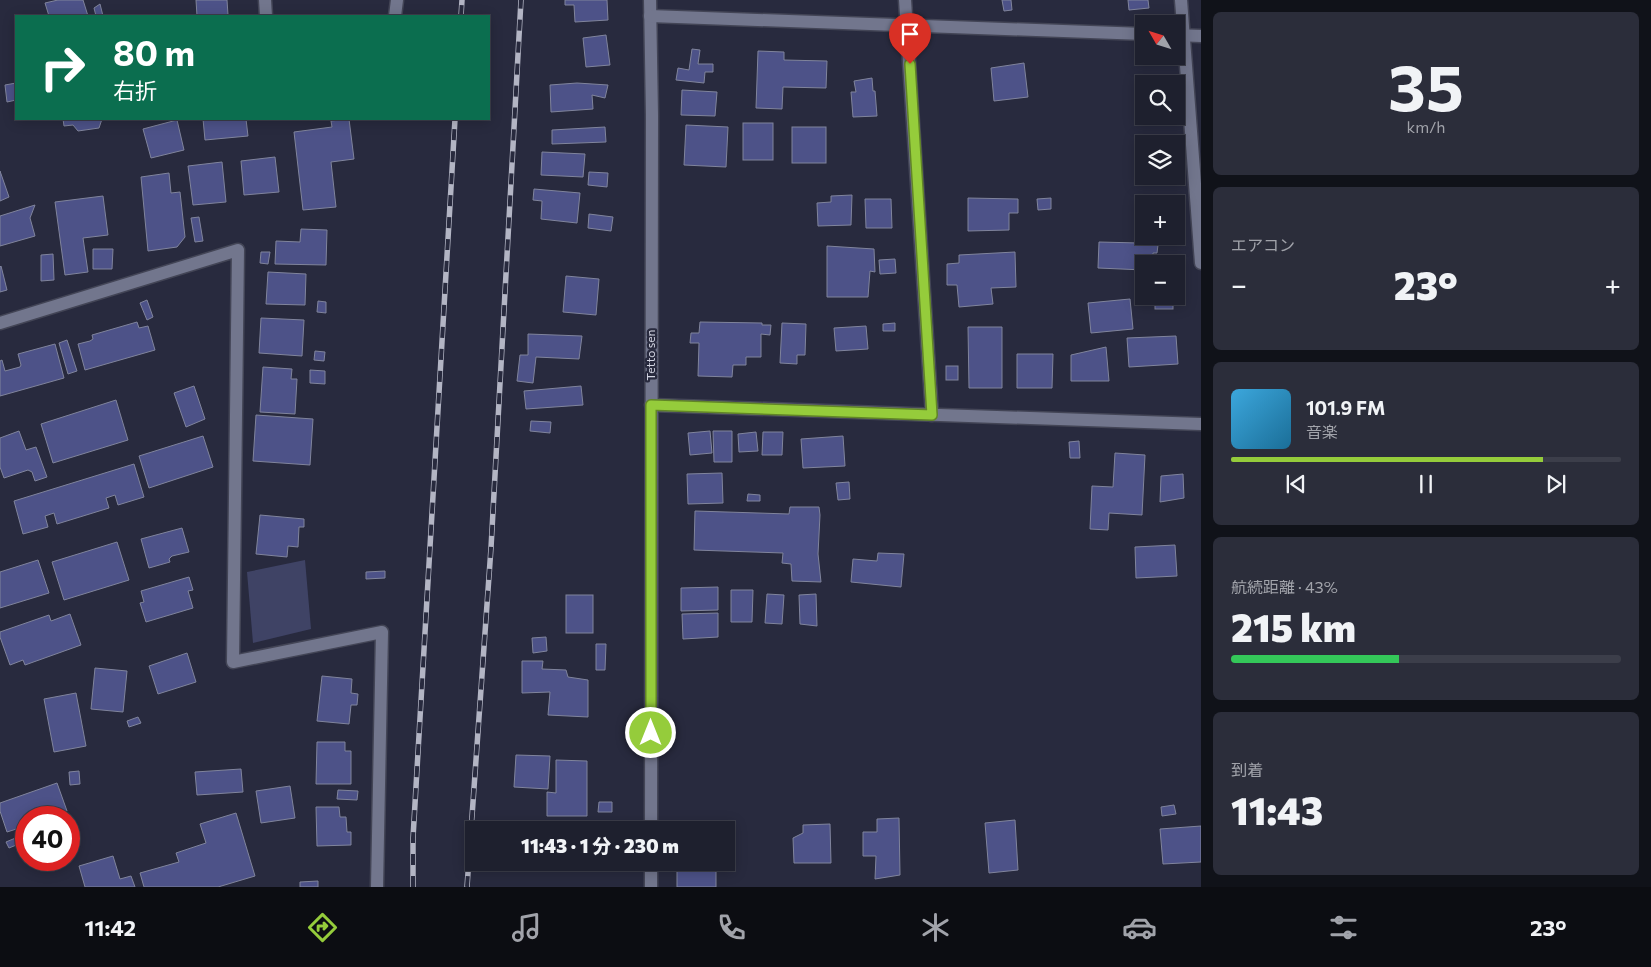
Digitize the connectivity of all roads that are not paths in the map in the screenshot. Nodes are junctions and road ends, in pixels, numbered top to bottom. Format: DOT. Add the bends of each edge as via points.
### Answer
graph roads {
  1 [pos="264,0"];
  2 [pos="397,0"];
  3 [pos="650,0"];
  4 [pos="905,0"];
  5 [pos="1181,0"];
  6 [pos="266,15"];
  7 [pos="395,15"];
  8 [pos="1181,15"];
  9 [pos="650,16"];
  10 [pos="907,26"];
  11 [pos="1135,34"];
  12 [pos="1185,35"];
  13 [pos="1201,36"];
  14 [pos="1183,65"];
  15 [pos="1201,263"];
  16 [pos="0,323"];
  17 [pos="651,405"];
  18 [pos="932,415"];
  19 [pos="1201,424"];
  20 [pos="651,821"];
  21 [pos="651,871"];
  22 [pos="377,887"];
  23 [pos="651,887"];
  1 -- 6 [label="street"];
  2 -- 7 [label="street"];
  3 -- 9 [label="street, Tetto sen"];
  4 -- 10 [label="street"];
  5 -- 8 [label="street"];
  9 -- 10 [label="street"];
  9 -- 17 [label="street, Tetto sen"];
  10 -- 11 [label="street"];
  10 -- 18 [label="street"];
  12 -- 13 [label="street"];
  14 -- 15 [label="street"];
  16 -- 22 [label="street" via="238,250 233,662 382,632"];
  17 -- 18 [label="street"];
  17 -- 20 [label="street, Tetto sen"];
  18 -- 19 [label="street"];
  21 -- 23 [label="street"];
}
